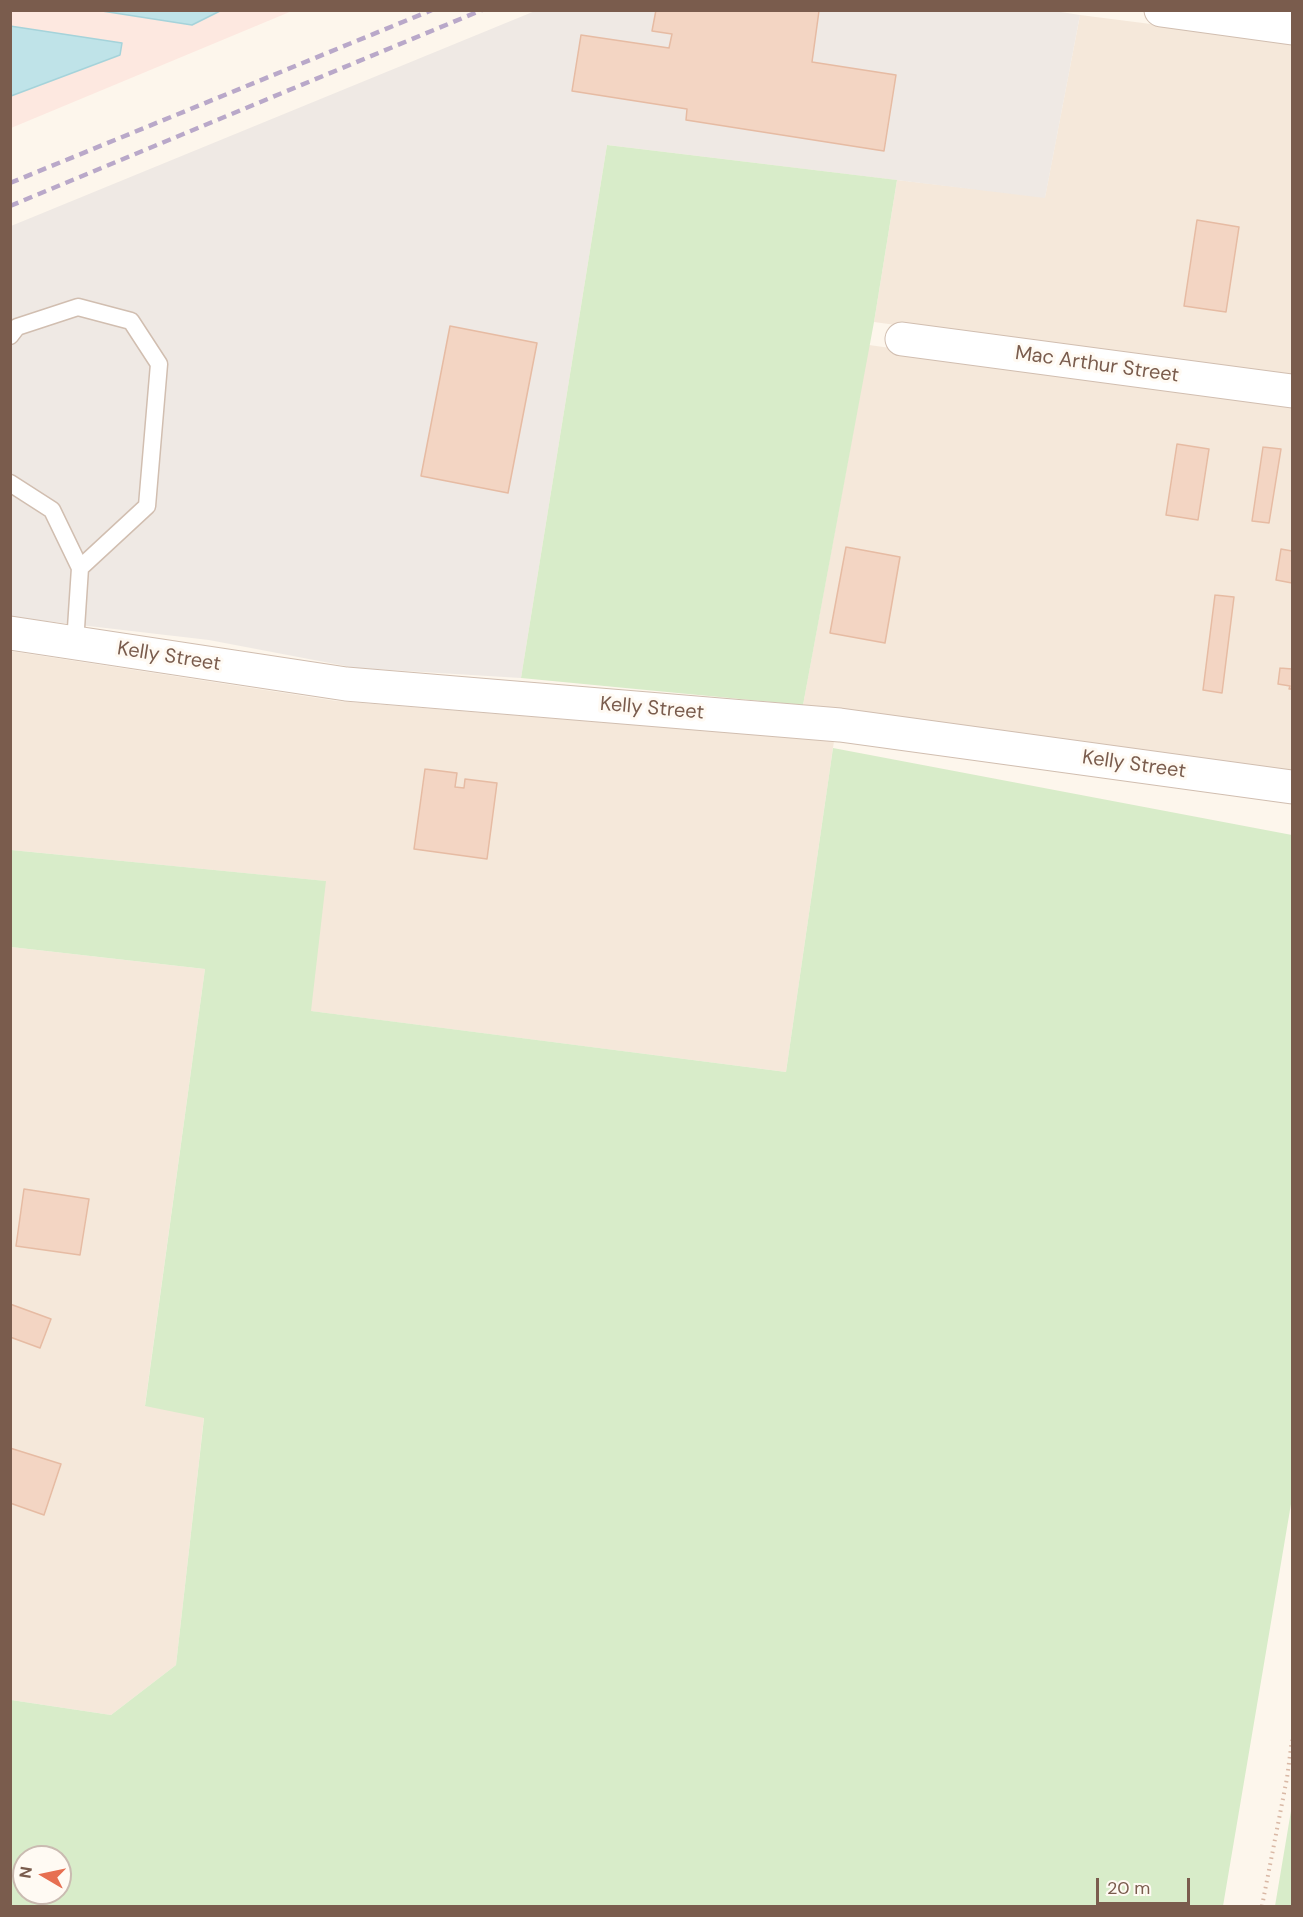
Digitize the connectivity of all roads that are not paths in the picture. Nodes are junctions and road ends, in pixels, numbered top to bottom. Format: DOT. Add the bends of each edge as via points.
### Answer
graph roads {
  1 [pos="1161,10"];
  2 [pos="1293,28"];
  3 [pos="10,336"];
  4 [pos="902,339"];
  5 [pos="1293,392"];
  6 [pos="10,483"];
  7 [pos="80,568"];
  8 [pos="10,633"];
  9 [pos="75,643"];
  10 [pos="1293,787"];
  1 -- 2 [label="street"];
  3 -- 7 [label="lane" via="17,327 78,307 131,321 159,364 147,506"];
  4 -- 5 [label="street, Mac Arthur Street"];
  6 -- 7 [label="lane" via="52,510"];
  7 -- 9 [label="lane"];
  8 -- 9 [label="street, Kelly Street"];
  9 -- 10 [label="street, Kelly Street" via="346,684 840,725"];
}
